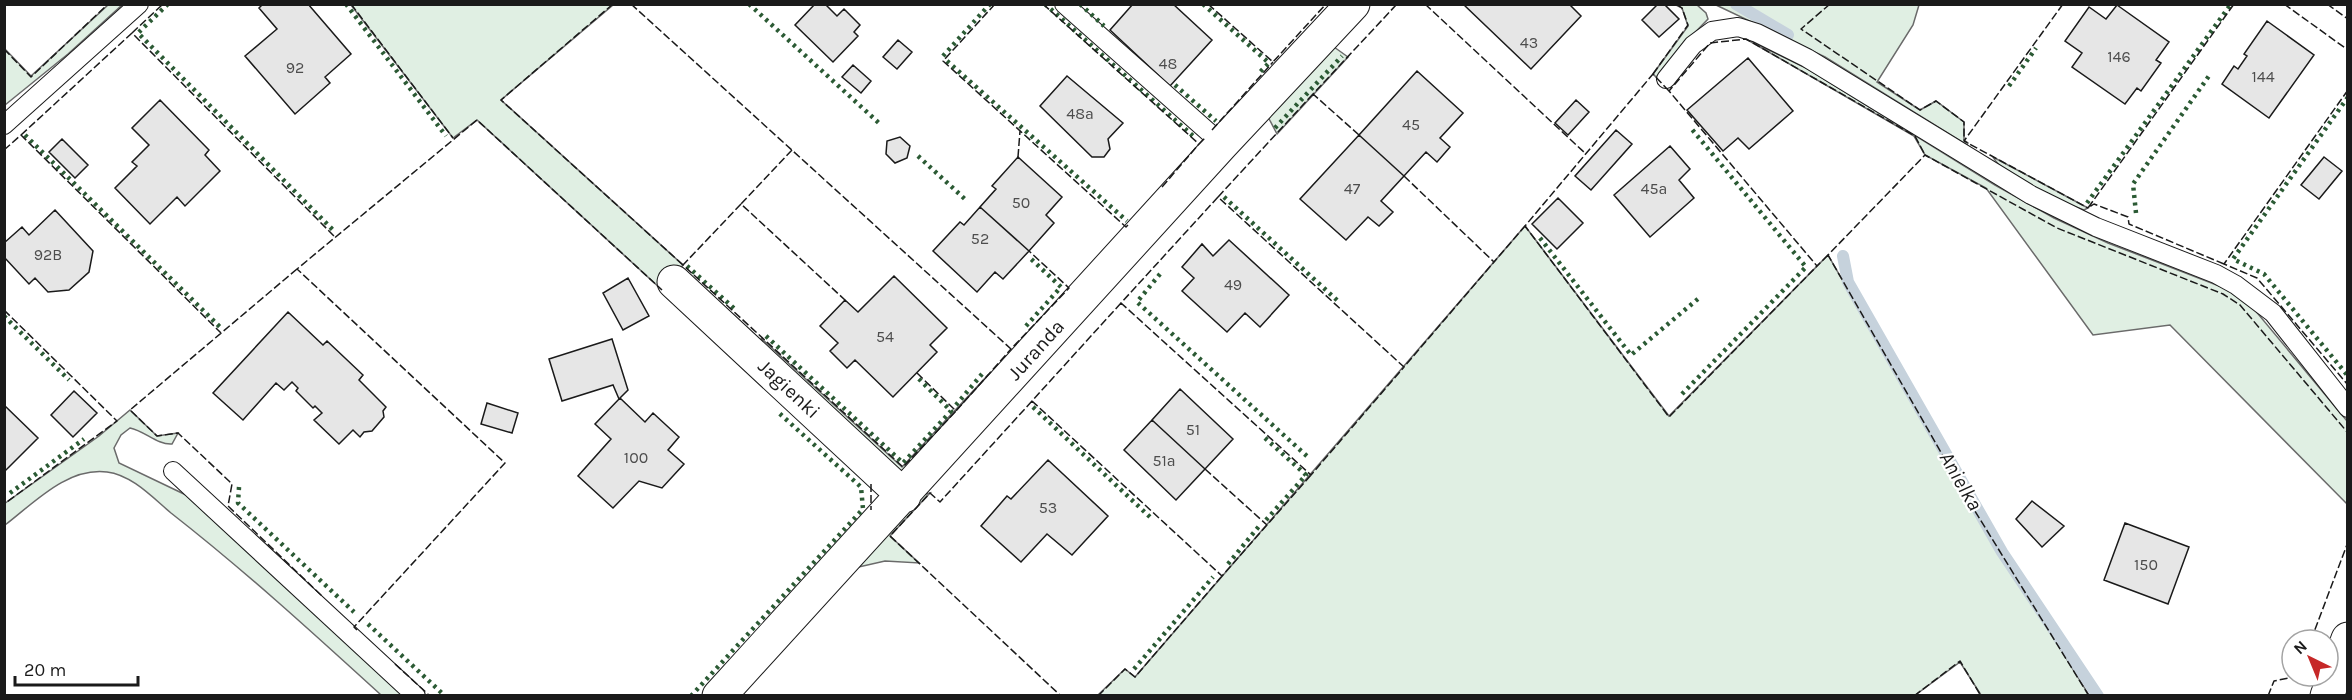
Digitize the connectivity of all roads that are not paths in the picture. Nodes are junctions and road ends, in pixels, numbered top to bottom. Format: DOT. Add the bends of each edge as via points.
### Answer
graph roads {
  1 [pos="139,4"];
  2 [pos="1064,4"];
  3 [pos="1353,4"];
  4 [pos="1666,80"];
  5 [pos="4,125"];
  6 [pos="1222,144"];
  7 [pos="675,282"];
  8 [pos="2348,408"];
  9 [pos="173,471"];
  10 [pos="904,496"];
  11 [pos="2348,639"];
  12 [pos="416,696"];
  13 [pos="719,696"];
  14 [pos="2327,696"];
  1 -- 5 [label="lane"];
  2 -- 6 [label="lane"];
  3 -- 6 [label="street, Juranda"];
  4 -- 8 [label="lane" via="1693,45 1712,31 1738,27 1777,43 2031,195 2096,227 2216,274 2246,291 2273,313"];
  6 -- 10 [label="street, Juranda"];
  7 -- 10 [label="street, Jagienki"];
  9 -- 12 [label="lane"];
  10 -- 13 [label="street, Juranda"];
  11 -- 14 [label="street"];
}
